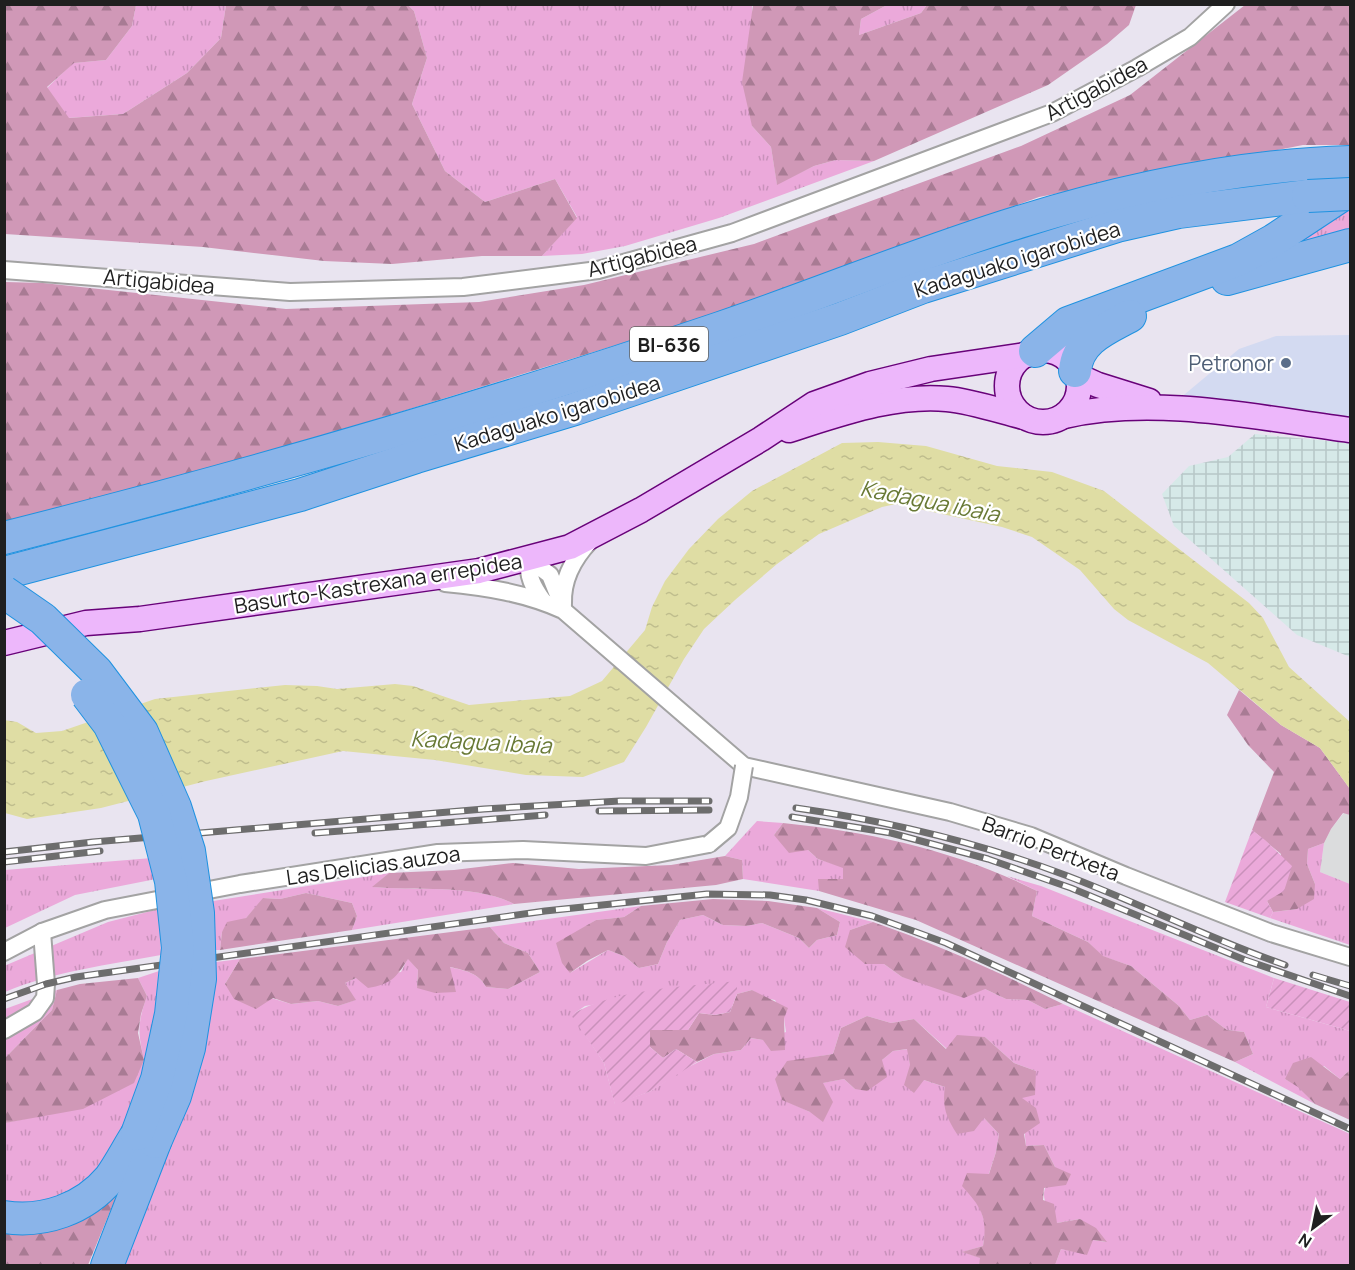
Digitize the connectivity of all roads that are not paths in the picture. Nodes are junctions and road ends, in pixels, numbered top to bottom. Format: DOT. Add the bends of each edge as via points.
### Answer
graph roads {
  1 [pos="1226,4"];
  2 [pos="1342,162"];
  3 [pos="1350,192"];
  4 [pos="1350,245"];
  5 [pos="4,270"];
  6 [pos="1030,353"];
  7 [pos="1077,373"];
  8 [pos="1182,409"];
  9 [pos="1064,416"];
  10 [pos="1024,417"];
  11 [pos="1350,430"];
  12 [pos="761,439"];
  13 [pos="598,532"];
  14 [pos="4,538"];
  15 [pos="529,559"];
  16 [pos="4,573"];
  17 [pos="406,580"];
  18 [pos="4,592"];
  19 [pos="543,601"];
  20 [pos="563,609"];
  21 [pos="4,615"];
  22 [pos="4,643"];
  23 [pos="744,766"];
  24 [pos="42,932"];
  25 [pos="4,952"];
  26 [pos="1350,957"];
  27 [pos="4,1030"];
  28 [pos="146,1138"];
  29 [pos="4,1217"];
  30 [pos="107,1266"];
  1 -- 5 [label="street, Artigabidea" via="1190,37 1052,113 732,233 598,270 463,287 290,292"];
  2 -- 14 [label="highway, Kadaguako igarobidea / BI-636" via="1200,178 1020,221 488,404 157,500"];
  3 -- 6 [label="highway" via="1238,260 1068,324"];
  3 -- 16 [label="highway, Kadaguako igarobidea / BI-636, bridge" via="1179,212 1117,226 923,287 575,409 300,495"];
  4 -- 7 [label="highway" via="1214,283 1146,308 1091,339 1076,358"];
  6 -- 7 [label="street" via="1056,353"];
  6 -- 10 [label="street" via="1011,368 1007,389 1015,410"];
  6 -- 12 [label="street, Basurto-Kastrexana errepidea" via="931,369 870,384 814,404"];
  7 -- 8 [label="street" via="1098,385"];
  7 -- 9 [label="street" via="1078,395"];
  8 -- 9 [label="street" via="1134,407"];
  8 -- 11 [label="street"];
  9 -- 10 [label="street" via="1046,423"];
  10 -- 12 [label="street, Basurto-Kastrexana errepidea" via="948,399 902,399"];
  12 -- 13 [label="street, Basurto-Kastrexana errepidea"];
  13 -- 15 [label="street, Basurto-Kastrexana errepidea"];
  13 -- 20 [label="street" via="579,552 567,573"];
  15 -- 17 [label="street, Basurto-Kastrexana errepidea" via="479,571"];
  15 -- 19 [label="street" via="531,581"];
  15 -- 20 [label="street" via="550,575"];
  17 -- 19 [label="street" via="486,586"];
  17 -- 22 [label="street, Basurto-Kastrexana errepidea" via="140,619 86,623"];
  18 -- 28 [label="highway, bridge" via="44,619 98,672 142,732 189,850 198,913 200,979 189,1048 177,1088"];
  19 -- 20 [label="street"];
  20 -- 23 [label="street"];
  21 -- 28 [label="highway, bridge" via="41,644 109,724 154,814 171,881 178,948 171,1014"];
  23 -- 24 [label="street, Las Delicias auzoa, bridge" via="728,828 709,844 646,856 523,850 438,853 105,910"];
  23 -- 26 [label="street, Barrio Pertxeta" via="950,812 1030,836 1271,933"];
  24 -- 25 [label="street, Las Delicias auzoa"];
  24 -- 27 [label="street" via="45,998 35,1012"];
  28 -- 29 [label="highway" via="89,1199 51,1216 21,1220"];
  28 -- 30 [label="highway"];
}
